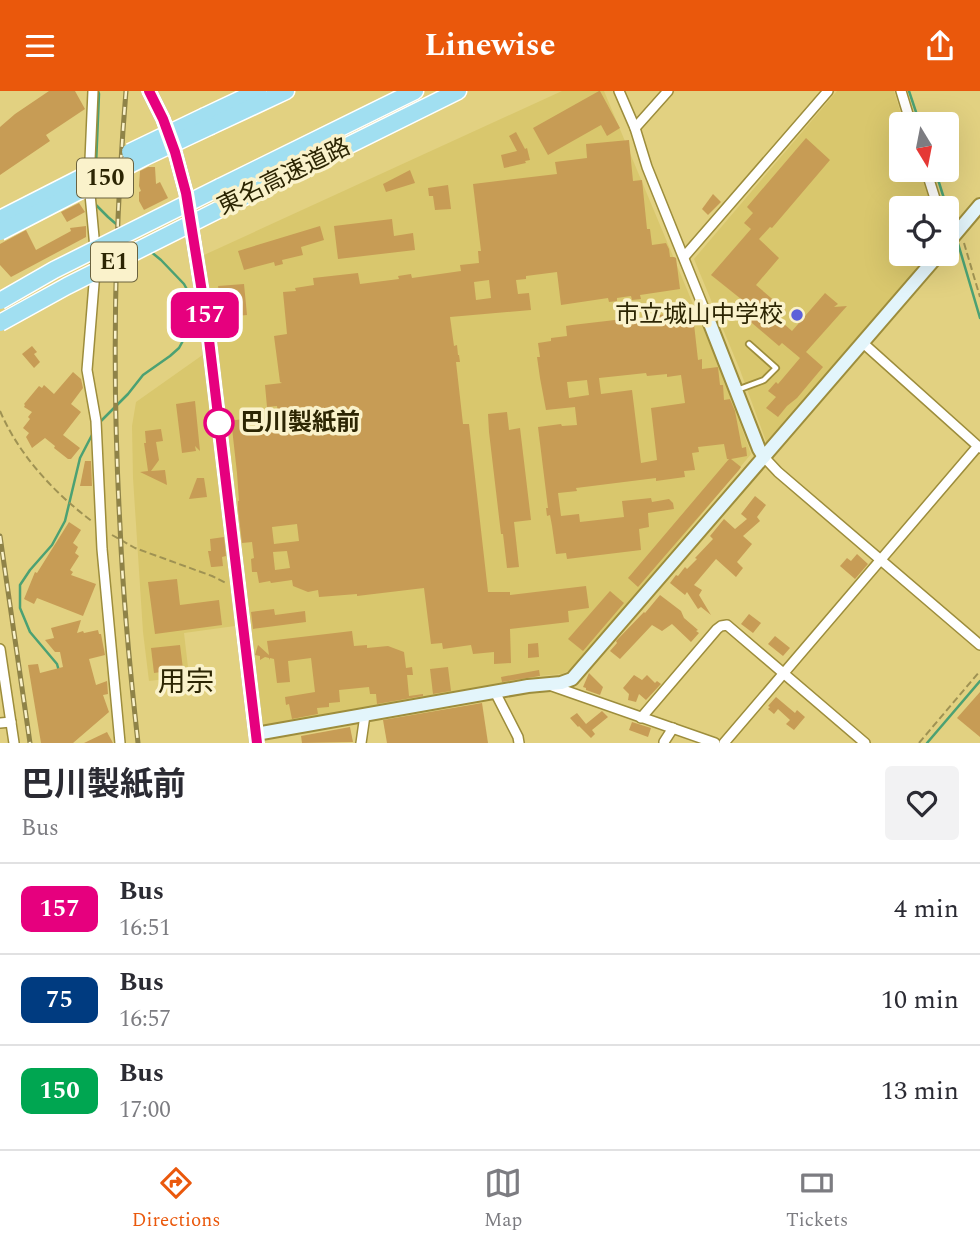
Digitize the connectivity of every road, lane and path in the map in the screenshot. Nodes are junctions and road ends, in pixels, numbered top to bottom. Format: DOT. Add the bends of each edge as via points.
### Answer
graph roads {
  1 [pos="93,91"];
  2 [pos="149,91"];
  3 [pos="258,91"];
  4 [pos="286,91"];
  5 [pos="415,91"];
  6 [pos="458,91"];
  7 [pos="620,91"];
  8 [pos="668,91"];
  9 [pos="828,91"];
  10 [pos="901,91"];
  11 [pos="907,112"];
  12 [pos="208,121"];
  13 [pos="635,128"];
  14 [pos="980,205"];
  15 [pos="0,219"];
  16 [pos="960,228"];
  17 [pos="0,232"];
  18 [pos="684,257"];
  19 [pos="929,266"];
  20 [pos="980,297"];
  21 [pos="0,300"];
  22 [pos="707,316"];
  23 [pos="0,323"];
  24 [pos="863,343"];
  25 [pos="749,344"];
  26 [pos="736,390"];
  27 [pos="979,447"];
  28 [pos="764,457"];
  29 [pos="881,560"];
  30 [pos="980,646"];
  31 [pos="0,649"];
  32 [pos="980,671"];
  33 [pos="785,673"];
  34 [pos="548,684"];
  35 [pos="495,692"];
  36 [pos="365,715"];
  37 [pos="641,717"];
  38 [pos="11,722"];
  39 [pos="0,723"];
  40 [pos="673,728"];
  41 [pos="257,739"];
  42 [pos="664,742"];
  43 [pos="14,743"];
  44 [pos="120,743"];
  45 [pos="362,743"];
  46 [pos="519,743"];
  47 [pos="715,743"];
  48 [pos="724,743"];
  49 [pos="864,743"];
  50 [pos="919,743"];
  1 -- 44 [label="street" via="90,194 96,259 88,370 96,421 102,549"];
  2 -- 41 [label="street" via="171,141 186,193 207,323"];
  3 -- 12 [label="highway, 150"];
  4 -- 12 [label="highway, 150"];
  5 -- 21 [label="highway, 東名高速道路 / E1, bridge" via="387,101"];
  6 -- 23 [label="highway, 東名高速道路 / E1, bridge"];
  7 -- 13 [label="street"];
  8 -- 13 [label="street"];
  9 -- 18 [label="street"];
  10 -- 11 [label="street"];
  12 -- 15 [label="highway, 150, bridge" via="141,147"];
  12 -- 17 [label="highway, 150, bridge"];
  13 -- 18 [label="street"];
  14 -- 16 [label="street"];
  16 -- 20 [label="path"];
  18 -- 22 [label="street"];
  19 -- 24 [label="street"];
  22 -- 26 [label="street"];
  24 -- 27 [label="street"];
  24 -- 28 [label="street"];
  25 -- 26 [label="lane" via="775,368 764,380"];
  26 -- 28 [label="street"];
  27 -- 29 [label="street"];
  28 -- 29 [label="street"];
  28 -- 34 [label="street" via="576,675"];
  29 -- 30 [label="street"];
  29 -- 33 [label="street"];
  31 -- 38 [label="street"];
  32 -- 50 [label="path"];
  33 -- 37 [label="street" via="731,627 721,626"];
  33 -- 48 [label="street"];
  33 -- 49 [label="street"];
  34 -- 35 [label="street"];
  34 -- 37 [label="street"];
  35 -- 36 [label="street"];
  35 -- 46 [label="street"];
  36 -- 41 [label="street"];
  36 -- 45 [label="street"];
  37 -- 40 [label="street"];
  38 -- 39 [label="street"];
  38 -- 43 [label="street"];
  40 -- 42 [label="street"];
  40 -- 47 [label="street"];
}
